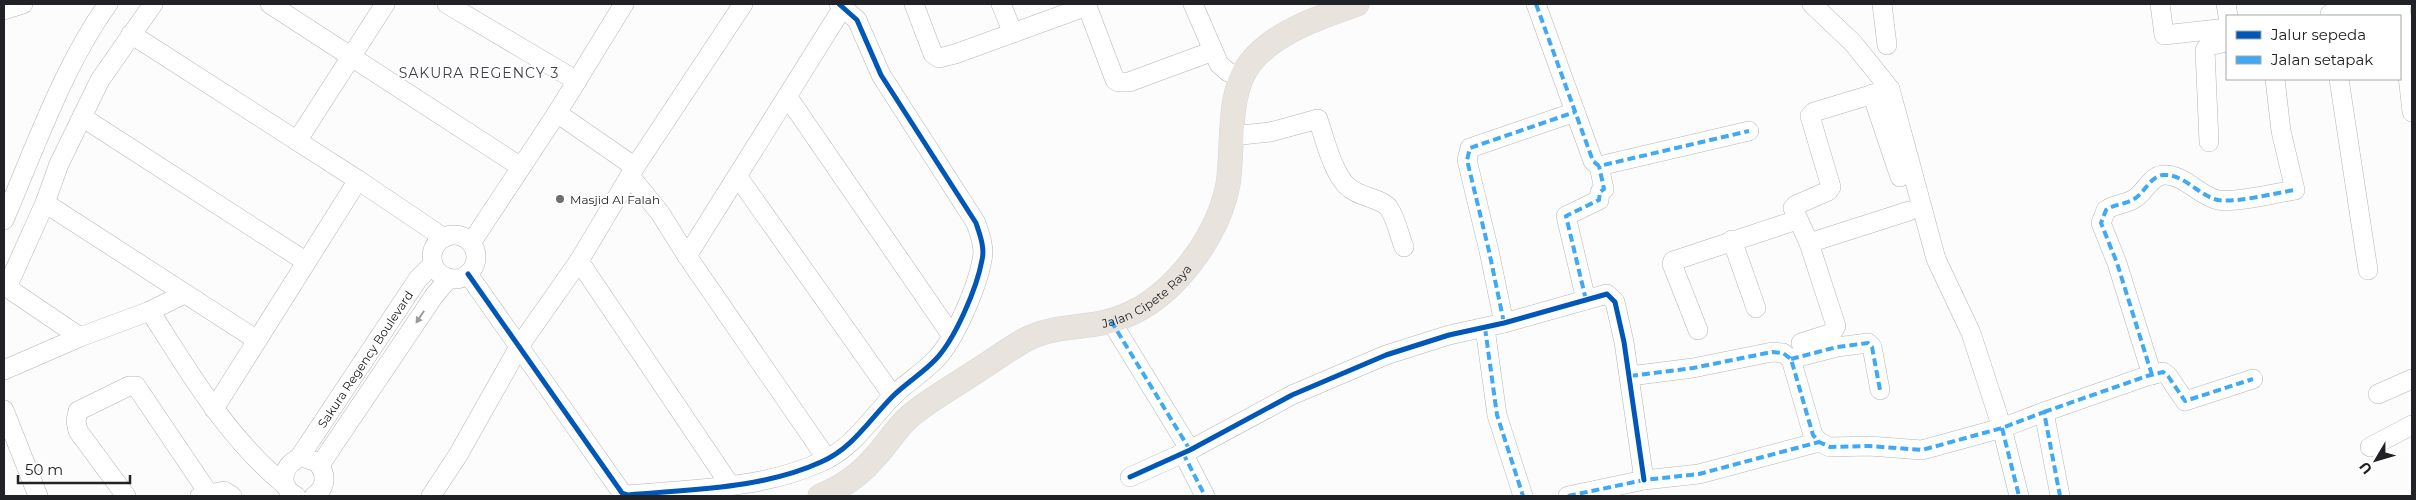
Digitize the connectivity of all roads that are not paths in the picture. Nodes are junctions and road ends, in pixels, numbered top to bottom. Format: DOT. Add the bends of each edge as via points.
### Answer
graph roads {
  1 [pos="23,4"];
  2 [pos="108,4"];
  3 [pos="152,4"];
  4 [pos="270,4"];
  5 [pos="385,4"];
  6 [pos="447,4"];
  7 [pos="624,4"];
  8 [pos="743,4"];
  9 [pos="914,4"];
  10 [pos="1001,4"];
  11 [pos="1193,4"];
  12 [pos="1357,4"];
  13 [pos="1536,4"];
  14 [pos="1812,4"];
  15 [pos="1882,4"];
  16 [pos="2160,4"];
  17 [pos="841,5"];
  18 [pos="1087,5"];
  19 [pos="2400,5"];
  20 [pos="4,10"];
  21 [pos="2330,11"];
  22 [pos="2226,28"];
  23 [pos="1013,33"];
  24 [pos="131,34"];
  25 [pos="2226,42"];
  26 [pos="1887,45"];
  27 [pos="1213,51"];
  28 [pos="352,56"];
  29 [pos="1241,77"];
  30 [pos="2275,80"];
  31 [pos="2339,80"];
  32 [pos="577,82"];
  33 [pos="1890,89"];
  34 [pos="1872,94"];
  35 [pos="787,96"];
  36 [pos="1575,112"];
  37 [pos="2412,112"];
  38 [pos="557,113"];
  39 [pos="82,117"];
  40 [pos="1749,131"];
  41 [pos="1232,136"];
  42 [pos="297,141"];
  43 [pos="2209,142"];
  44 [pos="1599,166"];
  45 [pos="522,167"];
  46 [pos="632,172"];
  47 [pos="738,176"];
  48 [pos="1900,177"];
  49 [pos="358,180"];
  50 [pos="45,203"];
  51 [pos="1909,211"];
  52 [pos="4,220"];
  53 [pos="1797,220"];
  54 [pos="444,238"];
  55 [pos="1732,240"];
  56 [pos="1808,242"];
  57 [pos="471,243"];
  58 [pos="1404,247"];
  59 [pos="687,256"];
  60 [pos="305,261"];
  61 [pos="579,261"];
  62 [pos="433,264"];
  63 [pos="2368,270"];
  64 [pos="468,274"];
  65 [pos="449,278"];
  66 [pos="184,294"];
  67 [pos="1586,300"];
  68 [pos="1756,308"];
  69 [pos="150,311"];
  70 [pos="1110,321"];
  71 [pos="1504,324"];
  72 [pos="1485,328"];
  73 [pos="1698,330"];
  74 [pos="952,336"];
  75 [pos="80,337"];
  76 [pos="257,340"];
  77 [pos="1801,343"];
  78 [pos="520,345"];
  79 [pos="1790,359"];
  80 [pos="4,370"];
  81 [pos="2152,374"];
  82 [pos="1630,376"];
  83 [pos="2253,379"];
  84 [pos="2412,379"];
  85 [pos="1880,390"];
  86 [pos="2378,394"];
  87 [pos="893,396"];
  88 [pos="214,408"];
  89 [pos="4,410"];
  90 [pos="2044,412"];
  91 [pos="2412,425"];
  92 [pos="2002,428"];
  93 [pos="1819,442"];
  94 [pos="2370,446"];
  95 [pos="1186,452"];
  96 [pos="299,458"];
  97 [pos="828,459"];
  98 [pos="320,465"];
  99 [pos="1130,477"];
  100 [pos="1644,480"];
  101 [pos="730,485"];
  102 [pos="290,490"];
  103 [pos="321,494"];
  104 [pos="204,495"];
  105 [pos="38,496"];
  106 [pos="126,496"];
  107 [pos="232,496"];
  108 [pos="431,496"];
  109 [pos="820,496"];
  110 [pos="1205,496"];
  111 [pos="1523,496"];
  112 [pos="1568,496"];
  113 [pos="2019,496"];
  114 [pos="2060,496"];
  1 -- 20 [label="street"];
  2 -- 52 [label="street" via="82,44"];
  3 -- 24 [label="street"];
  4 -- 28 [label="street"];
  5 -- 28 [label="street"];
  6 -- 32 [label="street"];
  7 -- 32 [label="street"];
  8 -- 46 [label="street"];
  9 -- 23 [label="street" via="937,58"];
  10 -- 23 [label="street"];
  11 -- 27 [label="street"];
  12 -- 29 [label="main road, Jalan Cipete Raya" via="1290,32 1252,60"];
  13 -- 36 [label="street"];
  14 -- 33 [label="street" via="1853,43"];
  15 -- 26 [label="street"];
  16 -- 22 [label="street" via="2164,35"];
  17 -- 35 [label="street"];
  17 -- 74 [label="street" via="857,20 882,75 976,223 982,260"];
  18 -- 23 [label="street"];
  18 -- 27 [label="street" via="1118,82 1129,82"];
  19 -- 21 [label="street"];
  19 -- 37 [label="street"];
  24 -- 39 [label="street" via="100,80"];
  24 -- 42 [label="street"];
  25 -- 43 [label="street" via="2208,46 2205,50"];
  27 -- 29 [label="street" via="1223,69"];
  28 -- 42 [label="street"];
  28 -- 45 [label="street"];
  29 -- 41 [label="main road, Jalan Cipete Raya"];
  30 -- 81 [label="street" via="2281,131 2295,190 2219,200 2171,176 2162,175 2149,182 2133,200 2106,210 2101,223"];
  31 -- 63 [label="street"];
  32 -- 38 [label="street"];
  33 -- 34 [label="street"];
  33 -- 92 [label="street" via="1936,259 1971,333"];
  34 -- 48 [label="street"];
  34 -- 53 [label="street" via="1810,116 1831,188 1794,206"];
  35 -- 47 [label="street"];
  35 -- 74 [label="street"];
  36 -- 44 [label="street" via="1593,161"];
  36 -- 71 [label="street" via="1470,148 1467,153"];
  38 -- 45 [label="street"];
  38 -- 46 [label="street"];
  39 -- 50 [label="street" via="59,164"];
  39 -- 60 [label="street"];
  40 -- 44 [label="street"];
  41 -- 58 [label="street" via="1270,132 1318,119 1336,169 1346,186 1388,208"];
  41 -- 70 [label="main road, Jalan Cipete Raya" via="1224,200 1213,227 1191,262 1160,296 1130,315"];
  42 -- 49 [label="street"];
  44 -- 67 [label="street" via="1604,188 1599,200 1566,216"];
  45 -- 57 [label="street"];
  46 -- 59 [label="street"];
  46 -- 61 [label="street"];
  47 -- 59 [label="street"];
  47 -- 87 [label="street"];
  49 -- 54 [label="street"];
  49 -- 60 [label="street"];
  50 -- 66 [label="street"];
  50 -- 75 [label="street" via="9,283 12,290"];
  51 -- 56 [label="street"];
  53 -- 55 [label="street"];
  53 -- 56 [label="street"];
  54 -- 57 [label="street" via="456,235"];
  54 -- 62 [label="street" via="434,247"];
  55 -- 68 [label="street"];
  55 -- 73 [label="street" via="1672,262"];
  56 -- 77 [label="street" via="1836,326 1832,333"];
  57 -- 64 [label="street" via="476,259"];
  59 -- 97 [label="street"];
  60 -- 76 [label="street"];
  61 -- 78 [label="street"];
  61 -- 101 [label="street"];
  62 -- 65 [label="street" via="437,271"];
  62 -- 96 [label="street, Sakura Regency Boulevard" via="418,279"];
  64 -- 65 [label="street"];
  64 -- 78 [label="street"];
  65 -- 98 [label="street, Sakura Regency Boulevard, one-way"];
  66 -- 69 [label="street"];
  66 -- 76 [label="street"];
  67 -- 71 [label="street"];
  67 -- 82 [label="street" via="1607,294 1615,302"];
  69 -- 75 [label="street"];
  69 -- 88 [label="street"];
  70 -- 95 [label="street"];
  70 -- 109 [label="main road, Jalan Cipete Raya" via="1058,328 1024,341 926,403 908,418 864,468 850,480"];
  71 -- 72 [label="street"];
  72 -- 95 [label="street" via="1449,335 1386,355 1292,395"];
  72 -- 111 [label="street" via="1497,415"];
  74 -- 87 [label="street" via="936,359"];
  75 -- 80 [label="street"];
  76 -- 88 [label="street"];
  78 -- 101 [label="street" via="622,493"];
  78 -- 108 [label="street"];
  79 -- 82 [label="street" via="1775,352"];
  79 -- 85 [label="street" via="1868,343 1872,347"];
  79 -- 93 [label="street" via="1811,430"];
  81 -- 83 [label="street" via="2166,373 2185,401"];
  81 -- 90 [label="street"];
  82 -- 100 [label="street"];
  84 -- 86 [label="street"];
  87 -- 97 [label="street" via="859,435"];
  88 -- 102 [label="street" via="265,467"];
  89 -- 105 [label="street"];
  90 -- 92 [label="street"];
  90 -- 114 [label="street"];
  91 -- 94 [label="street"];
  92 -- 93 [label="street" via="1922,450 1830,447"];
  92 -- 113 [label="street"];
  93 -- 100 [label="street" via="1700,474"];
  95 -- 99 [label="street"];
  95 -- 110 [label="street"];
  96 -- 98 [label="street" via="310,458"];
  96 -- 102 [label="street, Sakura Regency Boulevard" via="284,472"];
  97 -- 101 [label="street" via="780,477"];
  98 -- 103 [label="street" via="325,476"];
  100 -- 112 [label="street"];
  104 -- 106 [label="street" via="136,386 129,386 78,411 76,421 78,431"];
  104 -- 107 [label="street" via="224,491"];
}
